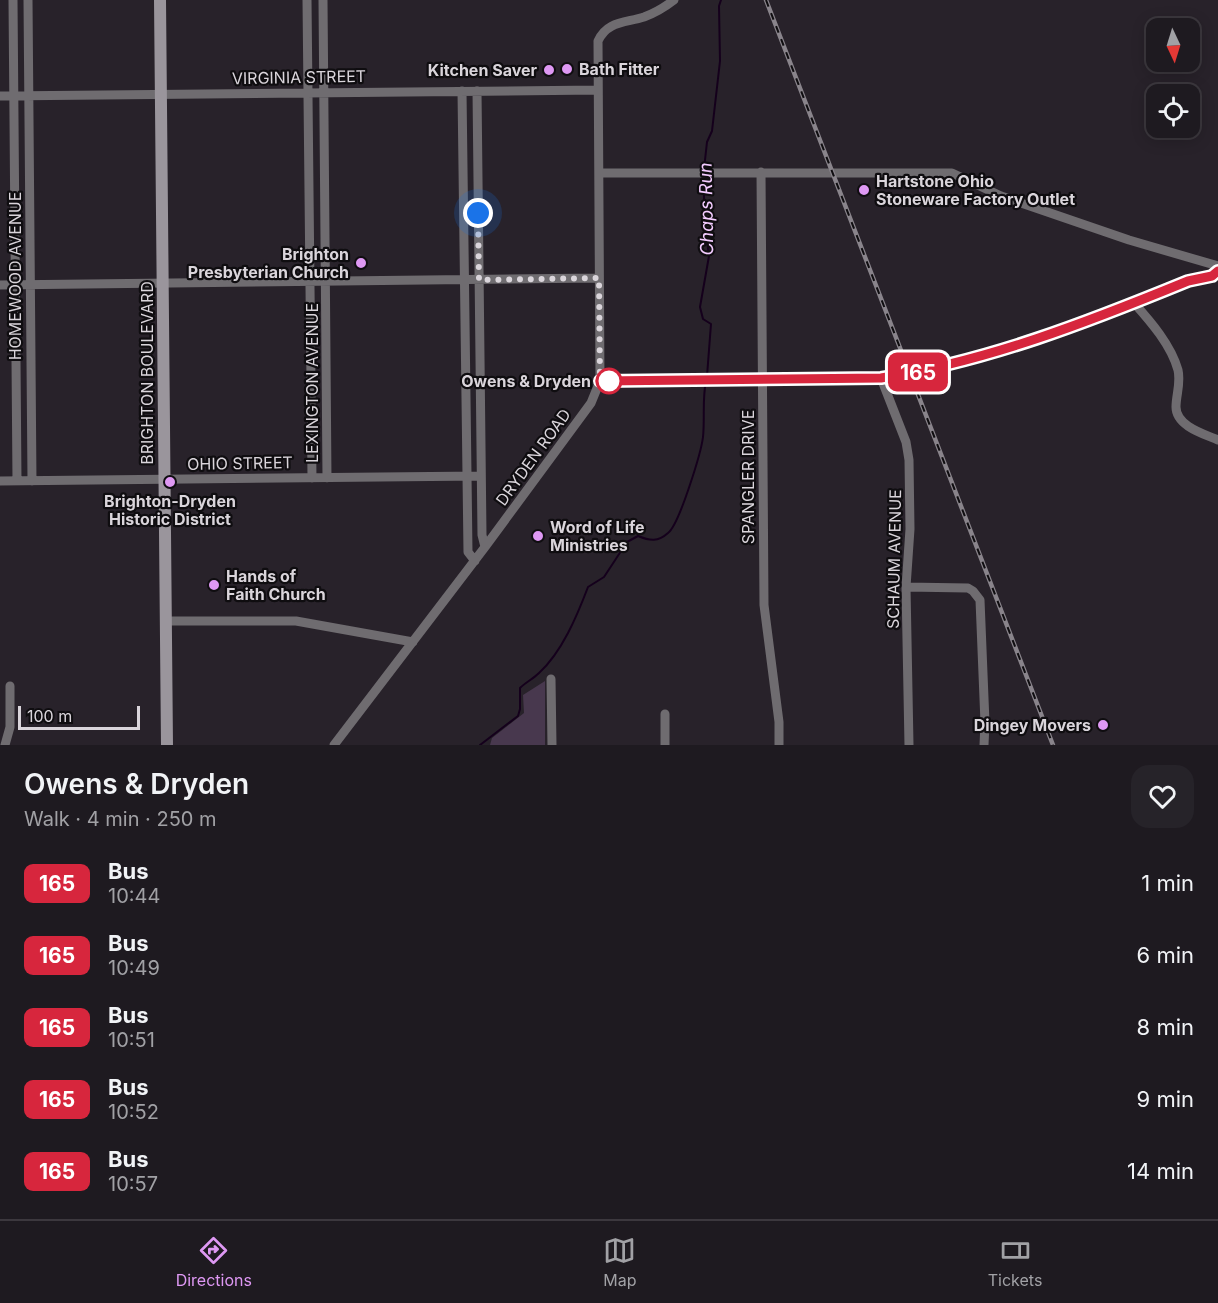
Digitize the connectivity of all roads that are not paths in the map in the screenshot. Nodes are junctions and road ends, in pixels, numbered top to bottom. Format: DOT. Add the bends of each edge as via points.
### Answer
graph roads {
  1 [pos="13,0"];
  2 [pos="28,0"];
  3 [pos="160,0"];
  4 [pos="307,0"];
  5 [pos="323,0"];
  6 [pos="674,0"];
  7 [pos="598,90"];
  8 [pos="462,91"];
  9 [pos="477,91"];
  10 [pos="307,92"];
  11 [pos="324,92"];
  12 [pos="161,94"];
  13 [pos="0,96"];
  14 [pos="14,96"];
  15 [pos="29,96"];
  16 [pos="761,172"];
  17 [pos="599,173"];
  18 [pos="1218,266"];
  19 [pos="1218,271"];
  20 [pos="599,278"];
  21 [pos="464,280"];
  22 [pos="479,280"];
  23 [pos="309,281"];
  24 [pos="327,281"];
  25 [pos="163,283"];
  26 [pos="16,284"];
  27 [pos="30,284"];
  28 [pos="0,285"];
  29 [pos="1134,303"];
  30 [pos="881,378"];
  31 [pos="763,379"];
  32 [pos="600,381"];
  33 [pos="1218,440"];
  34 [pos="466,476"];
  35 [pos="481,476"];
  36 [pos="312,478"];
  37 [pos="327,478"];
  38 [pos="17,480"];
  39 [pos="164,480"];
  40 [pos="0,481"];
  41 [pos="32,481"];
  42 [pos="485,547"];
  43 [pos="475,561"];
  44 [pos="906,587"];
  45 [pos="165,621"];
  46 [pos="413,642"];
  47 [pos="551,679"];
  48 [pos="10,686"];
  49 [pos="664,714"];
  50 [pos="5,745"];
  51 [pos="166,745"];
  52 [pos="334,745"];
  53 [pos="552,745"];
  54 [pos="665,745"];
  55 [pos="779,745"];
  56 [pos="909,745"];
  57 [pos="984,745"];
  1 -- 14 [label="street, HOMEWOOD AVENUE"];
  2 -- 15 [label="street, HOMEWOOD AVENUE"];
  3 -- 12 [label="street, BRIGHTON BOULEVARD"];
  4 -- 10 [label="street, LEXINGTON AVENUE"];
  5 -- 11 [label="street, LEXINGTON AVENUE"];
  6 -- 7 [label="street, DRYDEN ROAD" via="650,14 604,30 598,41"];
  7 -- 9 [label="street, VIRGINIA STREET"];
  7 -- 17 [label="street, DRYDEN ROAD"];
  8 -- 9 [label="street, VIRGINIA STREET"];
  8 -- 11 [label="street, VIRGINIA STREET"];
  8 -- 21 [label="street"];
  9 -- 22 [label="street"];
  10 -- 11 [label="street, VIRGINIA STREET"];
  10 -- 12 [label="street, VIRGINIA STREET"];
  10 -- 23 [label="street, LEXINGTON AVENUE"];
  11 -- 24 [label="street, LEXINGTON AVENUE"];
  12 -- 15 [label="street, VIRGINIA STREET"];
  12 -- 25 [label="street, BRIGHTON BOULEVARD"];
  13 -- 14 [label="street, VIRGINIA STREET"];
  14 -- 15 [label="street, VIRGINIA STREET"];
  14 -- 26 [label="street, HOMEWOOD AVENUE"];
  15 -- 27 [label="street, HOMEWOOD AVENUE"];
  16 -- 17 [label="street"];
  16 -- 18 [label="street" via="952,173 1001,196"];
  16 -- 31 [label="street, SPANGLER DRIVE"];
  17 -- 20 [label="street, DRYDEN ROAD"];
  19 -- 29 [label="street"];
  20 -- 22 [label="street"];
  20 -- 32 [label="street, DRYDEN ROAD"];
  21 -- 22 [label="street"];
  21 -- 24 [label="street"];
  21 -- 34 [label="street"];
  22 -- 35 [label="street"];
  23 -- 24 [label="street"];
  23 -- 25 [label="street"];
  23 -- 36 [label="street, LEXINGTON AVENUE"];
  24 -- 37 [label="street, LEXINGTON AVENUE"];
  25 -- 27 [label="street"];
  25 -- 39 [label="street, BRIGHTON BOULEVARD"];
  26 -- 27 [label="street"];
  26 -- 28 [label="street"];
  26 -- 38 [label="street, HOMEWOOD AVENUE"];
  27 -- 41 [label="street, HOMEWOOD AVENUE"];
  29 -- 30 [label="street" via="1021,344 937,368"];
  29 -- 33 [label="street" via="1151,322 1178,369 1179,417 1190,427"];
  30 -- 31 [label="street"];
  30 -- 44 [label="street, SCHAUM AVENUE" via="909,460"];
  31 -- 32 [label="street"];
  31 -- 55 [label="street, SPANGLER DRIVE" via="764,605"];
  32 -- 42 [label="street, DRYDEN ROAD" via="591,403"];
  34 -- 35 [label="street, OHIO STREET"];
  34 -- 37 [label="street, OHIO STREET"];
  34 -- 43 [label="street" via="468,553"];
  35 -- 42 [label="street"];
  36 -- 37 [label="street, OHIO STREET"];
  36 -- 39 [label="street, OHIO STREET"];
  38 -- 40 [label="street, OHIO STREET"];
  38 -- 41 [label="street, OHIO STREET"];
  39 -- 41 [label="street, OHIO STREET"];
  39 -- 45 [label="street, BRIGHTON BOULEVARD"];
  42 -- 43 [label="street, DRYDEN ROAD"];
  43 -- 46 [label="street, DRYDEN ROAD"];
  44 -- 56 [label="street, SCHAUM AVENUE"];
  44 -- 57 [label="street" via="968,588 981,600"];
  45 -- 46 [label="street" via="296,621"];
  45 -- 51 [label="street, BRIGHTON BOULEVARD"];
  46 -- 52 [label="street, DRYDEN ROAD"];
  47 -- 53 [label="street"];
  48 -- 50 [label="street" via="10,728"];
  49 -- 54 [label="street"];
}
